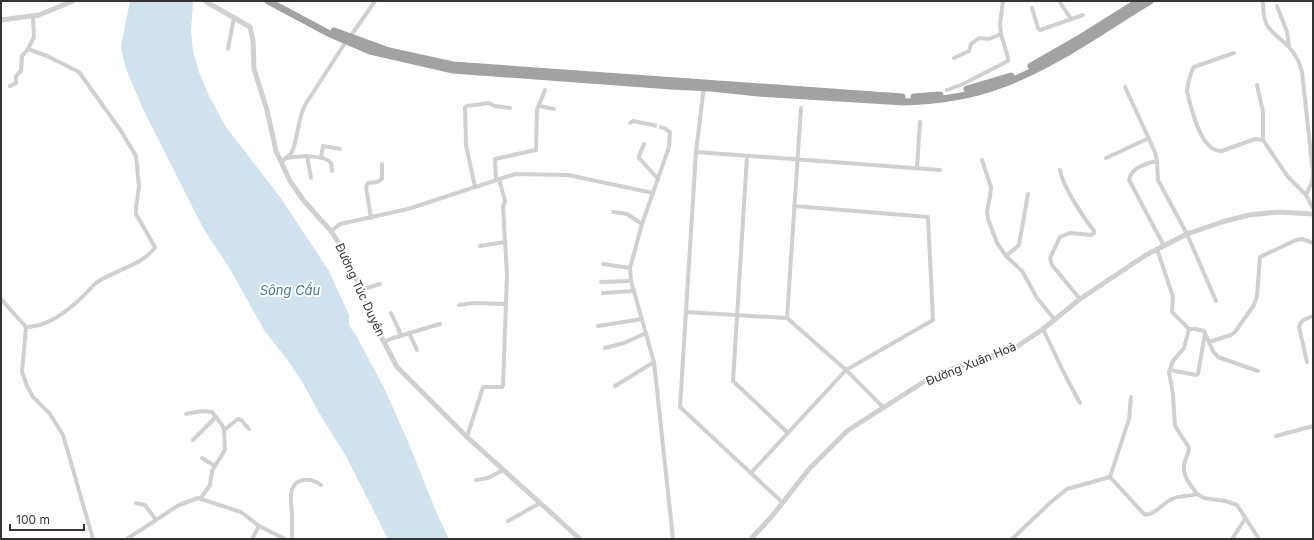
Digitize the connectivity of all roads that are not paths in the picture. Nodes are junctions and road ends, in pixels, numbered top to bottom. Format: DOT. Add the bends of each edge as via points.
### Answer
graph roads {
  1 [pos="72,1"];
  2 [pos="268,1"];
  3 [pos="277,1"];
  4 [pos="375,1"];
  5 [pos="1003,1"];
  6 [pos="1059,1"];
  7 [pos="1139,1"];
  8 [pos="1150,1"];
  9 [pos="1263,1"];
  10 [pos="207,2"];
  11 [pos="1276,6"];
  12 [pos="1032,8"];
  13 [pos="1083,15"];
  14 [pos="33,17"];
  15 [pos="234,18"];
  16 [pos="1071,19"];
  17 [pos="1,20"];
  18 [pos="352,34"];
  19 [pos="1001,34"];
  20 [pos="344,43"];
  21 [pos="1289,47"];
  22 [pos="28,49"];
  23 [pos="228,49"];
  24 [pos="1234,52"];
  25 [pos="954,58"];
  26 [pos="704,85"];
  27 [pos="1257,85"];
  28 [pos="10,86"];
  29 [pos="1125,87"];
  30 [pos="545,90"];
  31 [pos="947,90"];
  32 [pos="539,106"];
  33 [pos="510,108"];
  34 [pos="801,108"];
  35 [pos="554,109"];
  36 [pos="920,122"];
  37 [pos="630,123"];
  38 [pos="653,125"];
  39 [pos="664,128"];
  40 [pos="1149,138"];
  41 [pos="1262,140"];
  42 [pos="644,144"];
  43 [pos="340,149"];
  44 [pos="696,152"];
  45 [pos="307,156"];
  46 [pos="747,156"];
  47 [pos="287,158"];
  48 [pos="321,158"];
  49 [pos="1106,158"];
  50 [pos="797,160"];
  51 [pos="982,160"];
  52 [pos="1157,161"];
  53 [pos="281,162"];
  54 [pos="382,164"];
  55 [pos="917,168"];
  56 [pos="940,170"];
  57 [pos="1060,170"];
  58 [pos="332,171"];
  59 [pos="311,178"];
  60 [pos="658,179"];
  61 [pos="498,180"];
  62 [pos="475,187"];
  63 [pos="653,193"];
  64 [pos="1028,194"];
  65 [pos="1306,195"];
  66 [pos="794,206"];
  67 [pos="1313,208"];
  68 [pos="613,212"];
  69 [pos="1313,214"];
  70 [pos="371,218"];
  71 [pos="642,224"];
  72 [pos="331,231"];
  73 [pos="1187,234"];
  74 [pos="505,242"];
  75 [pos="1313,242"];
  76 [pos="480,246"];
  77 [pos="1164,246"];
  78 [pos="1157,249"];
  79 [pos="1006,256"];
  80 [pos="603,264"];
  81 [pos="630,268"];
  82 [pos="631,281"];
  83 [pos="601,282"];
  84 [pos="380,284"];
  85 [pos="362,290"];
  86 [pos="634,291"];
  87 [pos="603,293"];
  88 [pos="1,299"];
  89 [pos="1080,299"];
  90 [pos="1216,301"];
  91 [pos="506,304"];
  92 [pos="459,305"];
  93 [pos="686,312"];
  94 [pos="391,313"];
  95 [pos="737,315"];
  96 [pos="1313,316"];
  97 [pos="787,318"];
  98 [pos="642,319"];
  99 [pos="1055,320"];
  100 [pos="440,324"];
  101 [pos="598,326"];
  102 [pos="26,327"];
  103 [pos="1043,329"];
  104 [pos="1189,329"];
  105 [pos="409,333"];
  106 [pos="646,333"];
  107 [pos="1205,333"];
  108 [pos="401,336"];
  109 [pos="384,342"];
  110 [pos="1209,342"];
  111 [pos="605,348"];
  112 [pos="417,350"];
  113 [pos="654,362"];
  114 [pos="1307,362"];
  115 [pos="846,370"];
  116 [pos="1170,370"];
  117 [pos="1258,371"];
  118 [pos="615,386"];
  119 [pos="1131,397"];
  120 [pos="1080,403"];
  121 [pos="884,408"];
  122 [pos="186,414"];
  123 [pos="216,418"];
  124 [pos="1313,426"];
  125 [pos="249,428"];
  126 [pos="224,430"];
  127 [pos="788,433"];
  128 [pos="1276,436"];
  129 [pos="467,437"];
  130 [pos="193,440"];
  131 [pos="202,458"];
  132 [pos="215,466"];
  133 [pos="503,470"];
  134 [pos="751,473"];
  135 [pos="1110,477"];
  136 [pos="476,480"];
  137 [pos="321,485"];
  138 [pos="1197,494"];
  139 [pos="201,498"];
  140 [pos="136,503"];
  141 [pos="540,503"];
  142 [pos="783,503"];
  143 [pos="1245,518"];
  144 [pos="156,520"];
  145 [pos="508,522"];
  146 [pos="259,526"];
  147 [pos="93,539"];
  148 [pos="127,539"];
  149 [pos="252,539"];
  150 [pos="285,539"];
  151 [pos="292,539"];
  152 [pos="580,539"];
  153 [pos="673,539"];
  154 [pos="751,539"];
  155 [pos="1012,539"];
  156 [pos="1232,539"];
  157 [pos="1259,539"];
  1 -- 14 [label="street"];
  2 -- 26 [label="highway" via="328,33 370,51 453,70"];
  3 -- 26 [label="highway" via="340,33 389,51 453,65"];
  4 -- 18 [label="street"];
  5 -- 19 [label="street"];
  6 -- 16 [label="street"];
  7 -- 26 [label="highway" via="1026,69 1006,78 958,92 892,97"];
  8 -- 26 [label="highway" via="1080,45 1024,75 985,90 942,99 892,102 758,93"];
  9 -- 21 [label="street" via="1266,24"];
  10 -- 15 [label="street, Đường Túc Duyên"];
  11 -- 21 [label="street" via="1287,32"];
  12 -- 16 [label="street" via="1040,30"];
  13 -- 16 [label="street"];
  14 -- 17 [label="street"];
  14 -- 22 [label="street" via="34,33"];
  15 -- 23 [label="street"];
  15 -- 53 [label="street, Đường Túc Duyên" via="246,24 252,31 254,69"];
  19 -- 25 [label="street" via="989,39 979,38 969,46 969,51"];
  19 -- 31 [label="street" via="1008,61"];
  20 -- 47 [label="street" via="302,110 292,151"];
  21 -- 65 [label="street" via="1300,63 1303,80 1313,173"];
  22 -- 28 [label="street" via="22,56 21,71 16,76 16,83"];
  22 -- 102 [label="street" via="79,72 121,131 136,156 139,186 136,212 156,247 143,260 96,283 78,301 45,324"];
  24 -- 41 [label="street" via="1192,70 1187,92 1200,134 1218,151 1255,139"];
  26 -- 44 [label="street"];
  27 -- 41 [label="street" via="1263,112"];
  29 -- 40 [label="street"];
  30 -- 32 [label="street"];
  32 -- 35 [label="street"];
  32 -- 61 [label="street" via="536,150 495,159"];
  33 -- 62 [label="street" via="489,103 465,107 466,145"];
  34 -- 50 [label="street"];
  36 -- 55 [label="street"];
  37 -- 38 [label="street" via="633,121"];
  39 -- 60 [label="street" via="670,132 670,145"];
  40 -- 49 [label="street"];
  40 -- 52 [label="street"];
  41 -- 65 [label="street" via="1288,178"];
  42 -- 60 [label="street" via="638,156"];
  43 -- 48 [label="street" via="323,146"];
  44 -- 46 [label="street"];
  44 -- 93 [label="street"];
  45 -- 47 [label="street"];
  45 -- 48 [label="street"];
  45 -- 59 [label="street"];
  46 -- 50 [label="street"];
  46 -- 95 [label="street"];
  47 -- 53 [label="street"];
  48 -- 58 [label="street" via="330,161"];
  50 -- 55 [label="street"];
  50 -- 66 [label="street"];
  51 -- 79 [label="street" via="991,187 988,219 997,243"];
  52 -- 73 [label="street" via="1158,180"];
  52 -- 77 [label="street" via="1145,164 1132,172 1129,180"];
  53 -- 72 [label="street, Đường Túc Duyên" via="304,202"];
  54 -- 70 [label="street" via="382,179 368,183 366,187"];
  55 -- 56 [label="street"];
  57 -- 89 [label="street" via="1068,190 1094,231 1091,235 1070,233 1060,237 1050,258 1052,265"];
  60 -- 63 [label="street"];
  61 -- 62 [label="street"];
  61 -- 63 [label="street" via="515,174 564,174"];
  61 -- 74 [label="street" via="504,201"];
  62 -- 70 [label="street"];
  63 -- 71 [label="street"];
  64 -- 79 [label="street" via="1019,245"];
  65 -- 67 [label="street"];
  66 -- 97 [label="street"];
  66 -- 115 [label="street" via="928,217 933,320"];
  68 -- 71 [label="street" via="626,214"];
  69 -- 73 [label="street, Đường Xuân Hoà" via="1278,212 1249,215"];
  70 -- 72 [label="street" via="340,224"];
  71 -- 81 [label="street"];
  72 -- 85 [label="street, Đường Túc Duyên" via="346,254"];
  73 -- 77 [label="street, Đường Xuân Hoà"];
  73 -- 90 [label="street"];
  74 -- 76 [label="street"];
  74 -- 91 [label="street"];
  75 -- 110 [label="street" via="1296,240 1260,257 1254,305 1235,332"];
  77 -- 78 [label="street, Đường Xuân Hoà"];
  78 -- 89 [label="street, Đường Xuân Hoà"];
  78 -- 104 [label="street" via="1173,298 1172,312"];
  79 -- 99 [label="street" via="1022,271 1037,298"];
  80 -- 81 [label="street"];
  81 -- 82 [label="street"];
  82 -- 83 [label="street"];
  82 -- 86 [label="street"];
  84 -- 85 [label="street"];
  85 -- 109 [label="street, Đường Túc Duyên" via="370,315"];
  86 -- 87 [label="street"];
  86 -- 98 [label="street"];
  88 -- 102 [label="street"];
  89 -- 99 [label="street, Đường Xuân Hoà"];
  91 -- 92 [label="street"];
  91 -- 129 [label="street" via="503,385 483,387"];
  93 -- 95 [label="street"];
  93 -- 134 [label="street" via="680,407"];
  94 -- 108 [label="street"];
  95 -- 97 [label="street"];
  95 -- 127 [label="street" via="733,381"];
  96 -- 114 [label="street" via="1303,320 1299,327"];
  97 -- 115 [label="street"];
  98 -- 101 [label="street"];
  98 -- 106 [label="street"];
  99 -- 103 [label="street, Đường Xuân Hoà"];
  100 -- 105 [label="street"];
  102 -- 147 [label="street" via="22,372 34,397 50,414 62,434"];
  103 -- 120 [label="street"];
  103 -- 121 [label="street, Đường Xuân Hoà" via="1015,348 954,368 925,381"];
  104 -- 107 [label="street" via="1203,330"];
  104 -- 116 [label="street" via="1184,348 1173,361"];
  105 -- 108 [label="street"];
  105 -- 112 [label="street"];
  106 -- 111 [label="street"];
  106 -- 113 [label="street"];
  107 -- 110 [label="street"];
  107 -- 116 [label="street" via="1198,374"];
  108 -- 109 [label="street"];
  109 -- 129 [label="street, Đường Túc Duyên" via="401,373"];
  110 -- 117 [label="street" via="1218,357"];
  113 -- 118 [label="street"];
  113 -- 153 [label="street"];
  115 -- 121 [label="street"];
  115 -- 127 [label="street"];
  116 -- 138 [label="street" via="1175,426 1189,450 1184,471"];
  119 -- 135 [label="street" via="1128,419"];
  121 -- 142 [label="street, Đường Xuân Hoà" via="847,431 809,469"];
  122 -- 123 [label="street" via="208,411"];
  123 -- 126 [label="street"];
  123 -- 130 [label="street"];
  124 -- 128 [label="street"];
  125 -- 126 [label="street" via="238,419"];
  126 -- 132 [label="street" via="225,450"];
  127 -- 134 [label="street"];
  129 -- 133 [label="street, Đường Túc Duyên"];
  131 -- 132 [label="street"];
  132 -- 139 [label="street" via="211,473 210,485"];
  133 -- 136 [label="street" via="488,478"];
  133 -- 141 [label="street, Đường Túc Duyên"];
  134 -- 142 [label="street"];
  135 -- 138 [label="street" via="1147,515 1173,498"];
  135 -- 155 [label="street" via="1067,489"];
  137 -- 151 [label="street" via="306,479 295,484 290,496"];
  138 -- 143 [label="street" via="1204,498 1235,504"];
  139 -- 144 [label="street" via="194,498 179,505"];
  139 -- 146 [label="street" via="241,512"];
  140 -- 144 [label="street" via="145,505"];
  141 -- 145 [label="street"];
  141 -- 152 [label="street, Đường Túc Duyên"];
  142 -- 154 [label="street, Đường Xuân Hoà"];
  143 -- 156 [label="street"];
  143 -- 157 [label="street"];
  144 -- 148 [label="street"];
  146 -- 149 [label="street"];
  146 -- 150 [label="street"];
}
